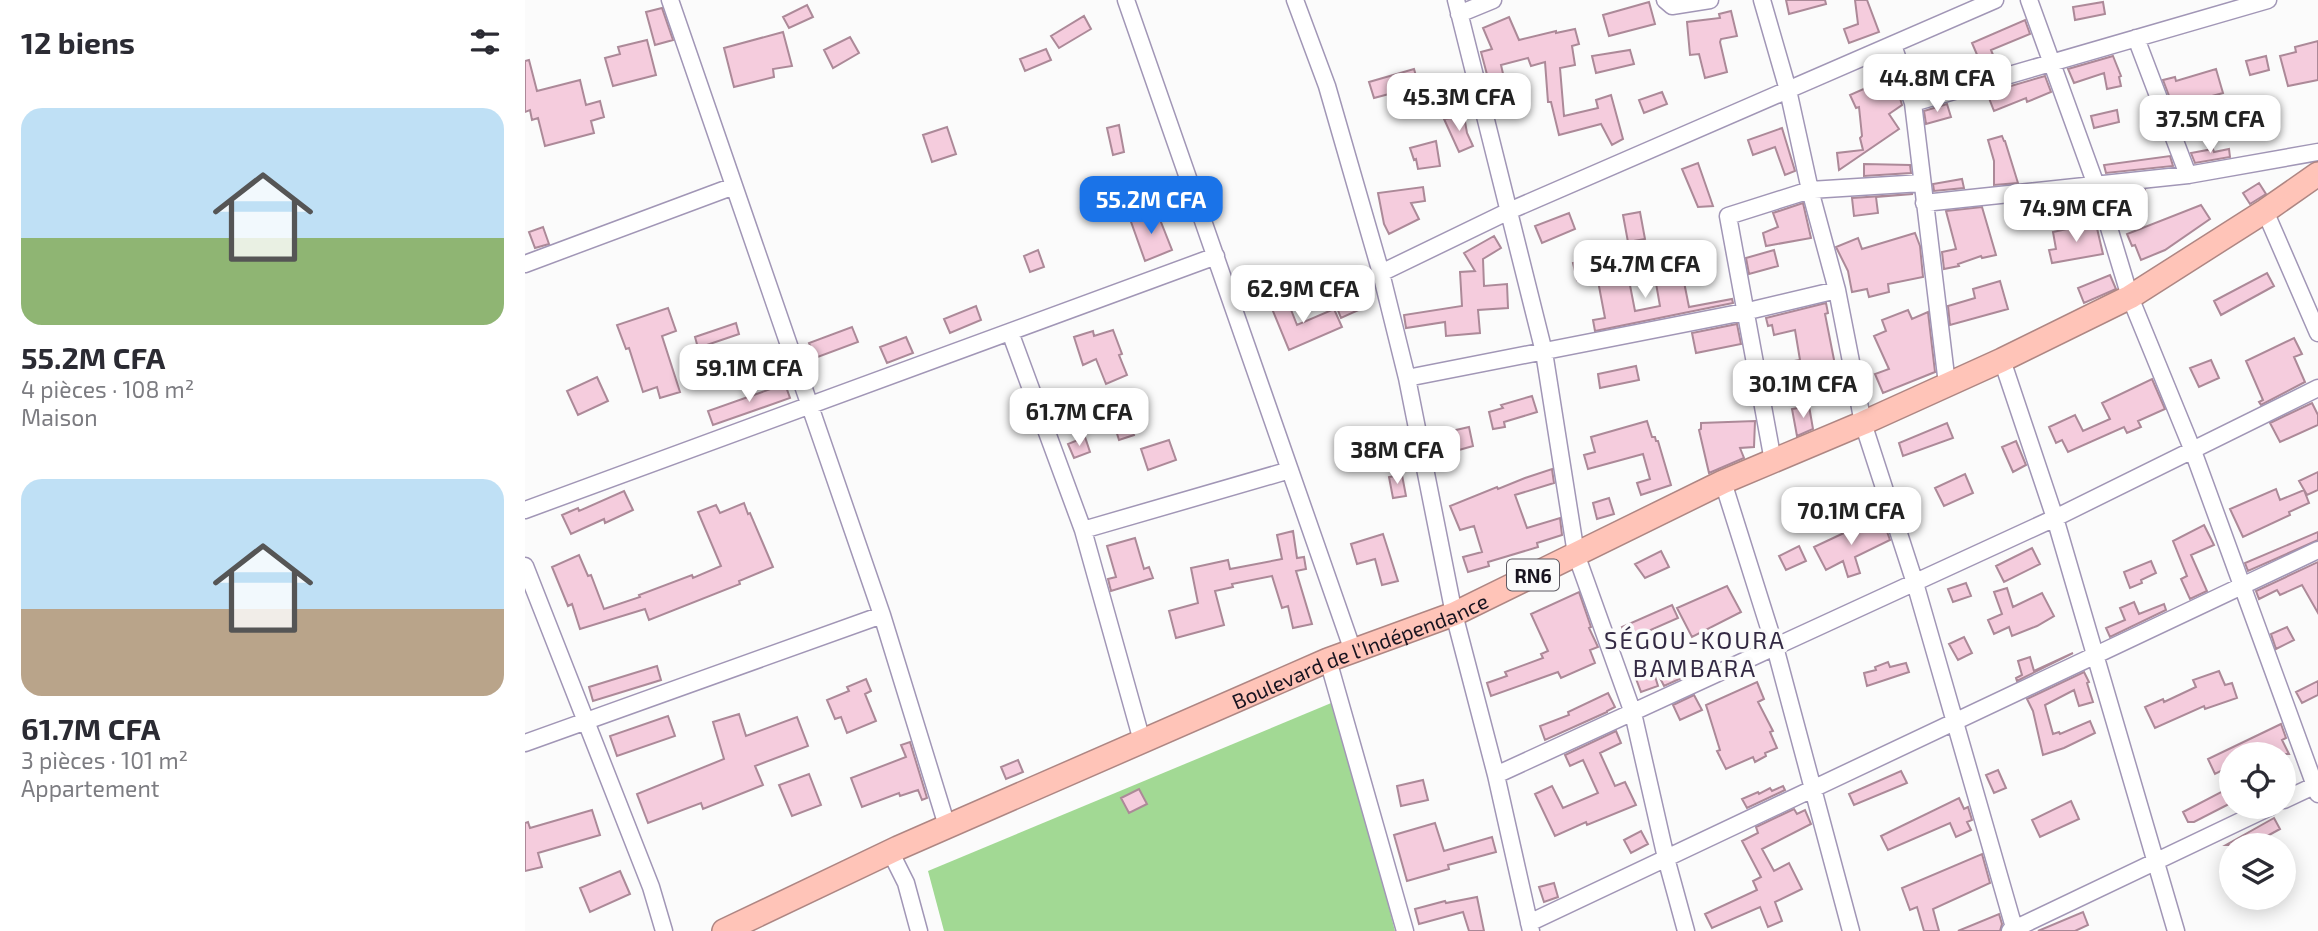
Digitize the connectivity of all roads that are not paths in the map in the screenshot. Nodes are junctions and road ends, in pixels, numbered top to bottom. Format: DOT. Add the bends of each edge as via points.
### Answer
graph roads {
  1 [pos="670,0"];
  2 [pos="1126,0"];
  3 [pos="1295,0"];
  4 [pos="1493,0"];
  5 [pos="1665,0"];
  6 [pos="1710,0"];
  7 [pos="1762,0"];
  8 [pos="1995,0"];
  9 [pos="2028,0"];
  10 [pos="2268,0"];
  11 [pos="1458,7"];
  12 [pos="2136,38"];
  13 [pos="1893,45"];
  14 [pos="2051,62"];
  15 [pos="1788,90"];
  16 [pos="1913,103"];
  17 [pos="2318,152"];
  18 [pos="2318,174"];
  19 [pos="2188,176"];
  20 [pos="1923,183"];
  21 [pos="2096,185"];
  22 [pos="734,186"];
  23 [pos="1810,190"];
  24 [pos="1924,203"];
  25 [pos="1509,211"];
  26 [pos="2265,211"];
  27 [pos="1216,256"];
  28 [pos="525,264"];
  29 [pos="1381,273"];
  30 [pos="1837,290"];
  31 [pos="2130,298"];
  32 [pos="1744,312"];
  33 [pos="1010,332"];
  34 [pos="2318,333"];
  35 [pos="1544,352"];
  36 [pos="2001,360"];
  37 [pos="1408,379"];
  38 [pos="1947,384"];
  39 [pos="2318,388"];
  40 [pos="810,406"];
  41 [pos="1863,423"];
  42 [pos="2193,451"];
  43 [pos="1773,461"];
  44 [pos="1290,470"];
  45 [pos="1723,482"];
  46 [pos="525,510"];
  47 [pos="2055,518"];
  48 [pos="1083,530"];
  49 [pos="2318,550"];
  50 [pos="1576,554"];
  51 [pos="525,566"];
  52 [pos="1915,583"];
  53 [pos="2242,586"];
  54 [pos="1454,614"];
  55 [pos="882,615"];
  56 [pos="1775,647"];
  57 [pos="1353,650"];
  58 [pos="2095,655"];
  59 [pos="1328,660"];
  60 [pos="1633,713"];
  61 [pos="586,722"];
  62 [pos="1955,722"];
  63 [pos="1142,741"];
  64 [pos="525,743"];
  65 [pos="1496,775"];
  66 [pos="1813,788"];
  67 [pos="2317,788"];
  68 [pos="2296,796"];
  69 [pos="2245,819"];
  70 [pos="947,826"];
  71 [pos="891,853"];
  72 [pos="1666,858"];
  73 [pos="2155,862"];
  74 [pos="1530,927"];
  75 [pos="2013,930"];
  76 [pos="664,931"];
  77 [pos="724,931"];
  78 [pos="919,931"];
  79 [pos="1405,931"];
  80 [pos="1686,931"];
  81 [pos="1851,931"];
  82 [pos="2176,931"];
  1 -- 22 [label="street"];
  2 -- 27 [label="street"];
  3 -- 29 [label="street" via="1327,86"];
  4 -- 11 [label="street"];
  5 -- 6 [label="street" via="1672,6"];
  7 -- 15 [label="street"];
  8 -- 13 [label="street"];
  9 -- 14 [label="street"];
  10 -- 12 [label="street"];
  11 -- 25 [label="street"];
  12 -- 14 [label="street"];
  12 -- 19 [label="street"];
  13 -- 15 [label="street"];
  13 -- 16 [label="street"];
  14 -- 16 [label="street"];
  14 -- 21 [label="street"];
  15 -- 23 [label="street"];
  15 -- 25 [label="street"];
  16 -- 20 [label="street"];
  17 -- 19 [label="street"];
  18 -- 26 [label="highway, Boulevard de l'Indépendance / RN6"];
  19 -- 21 [label="street"];
  20 -- 23 [label="street"];
  20 -- 24 [label="street"];
  21 -- 24 [label="street"];
  21 -- 31 [label="street"];
  22 -- 28 [label="street"];
  22 -- 40 [label="street"];
  23 -- 30 [label="street"];
  23 -- 32 [label="street" via="1728,216"];
  24 -- 38 [label="street"];
  25 -- 29 [label="street"];
  25 -- 35 [label="street"];
  26 -- 31 [label="highway, Boulevard de l'Indépendance / RN6"];
  26 -- 34 [label="street"];
  27 -- 33 [label="street"];
  27 -- 44 [label="street"];
  29 -- 37 [label="street"];
  30 -- 32 [label="street"];
  30 -- 41 [label="street"];
  31 -- 36 [label="highway, Boulevard de l'Indépendance / RN6"];
  31 -- 42 [label="street"];
  32 -- 35 [label="street"];
  32 -- 43 [label="street"];
  33 -- 40 [label="street"];
  33 -- 48 [label="street"];
  35 -- 37 [label="street"];
  35 -- 50 [label="street"];
  36 -- 38 [label="highway, Boulevard de l'Indépendance / RN6"];
  36 -- 47 [label="street"];
  37 -- 54 [label="street"];
  38 -- 41 [label="highway, Boulevard de l'Indépendance / RN6"];
  39 -- 42 [label="street"];
  40 -- 46 [label="street"];
  40 -- 55 [label="street"];
  41 -- 43 [label="highway, Boulevard de l'Indépendance / RN6"];
  41 -- 52 [label="street"];
  42 -- 47 [label="street"];
  42 -- 53 [label="street"];
  43 -- 45 [label="highway, Boulevard de l'Indépendance / RN6"];
  44 -- 48 [label="street"];
  44 -- 57 [label="street"];
  45 -- 50 [label="highway, Boulevard de l'Indépendance / RN6"];
  45 -- 56 [label="street"];
  47 -- 52 [label="street"];
  47 -- 58 [label="street"];
  48 -- 63 [label="street"];
  49 -- 53 [label="street"];
  50 -- 54 [label="highway, Boulevard de l'Indépendance / RN6"];
  50 -- 60 [label="street"];
  51 -- 61 [label="street"];
  52 -- 56 [label="street"];
  52 -- 62 [label="street"];
  53 -- 58 [label="street"];
  53 -- 67 [label="street"];
  54 -- 57 [label="highway, Boulevard de l'Indépendance / RN6"];
  54 -- 65 [label="street"];
  55 -- 61 [label="street"];
  55 -- 70 [label="street"];
  56 -- 60 [label="street"];
  56 -- 66 [label="street"];
  57 -- 59 [label="highway, Boulevard de l'Indépendance / RN6"];
  58 -- 62 [label="street"];
  58 -- 73 [label="street"];
  59 -- 63 [label="highway, Boulevard de l'Indépendance / RN6"];
  59 -- 79 [label="street"];
  60 -- 65 [label="street"];
  60 -- 72 [label="street"];
  61 -- 64 [label="street"];
  61 -- 76 [label="street"];
  62 -- 66 [label="street"];
  62 -- 75 [label="street"];
  63 -- 70 [label="highway, Boulevard de l'Indépendance / RN6"];
  65 -- 74 [label="street"];
  66 -- 72 [label="street"];
  66 -- 81 [label="street"];
  67 -- 68 [label="street"];
  69 -- 73 [label="street"];
  70 -- 71 [label="highway, Boulevard de l'Indépendance / RN6"];
  71 -- 77 [label="highway, Boulevard de l'Indépendance / RN6"];
  71 -- 78 [label="street" via="906,883"];
  72 -- 74 [label="street"];
  72 -- 80 [label="street"];
  73 -- 75 [label="street"];
  73 -- 82 [label="street"];
}
